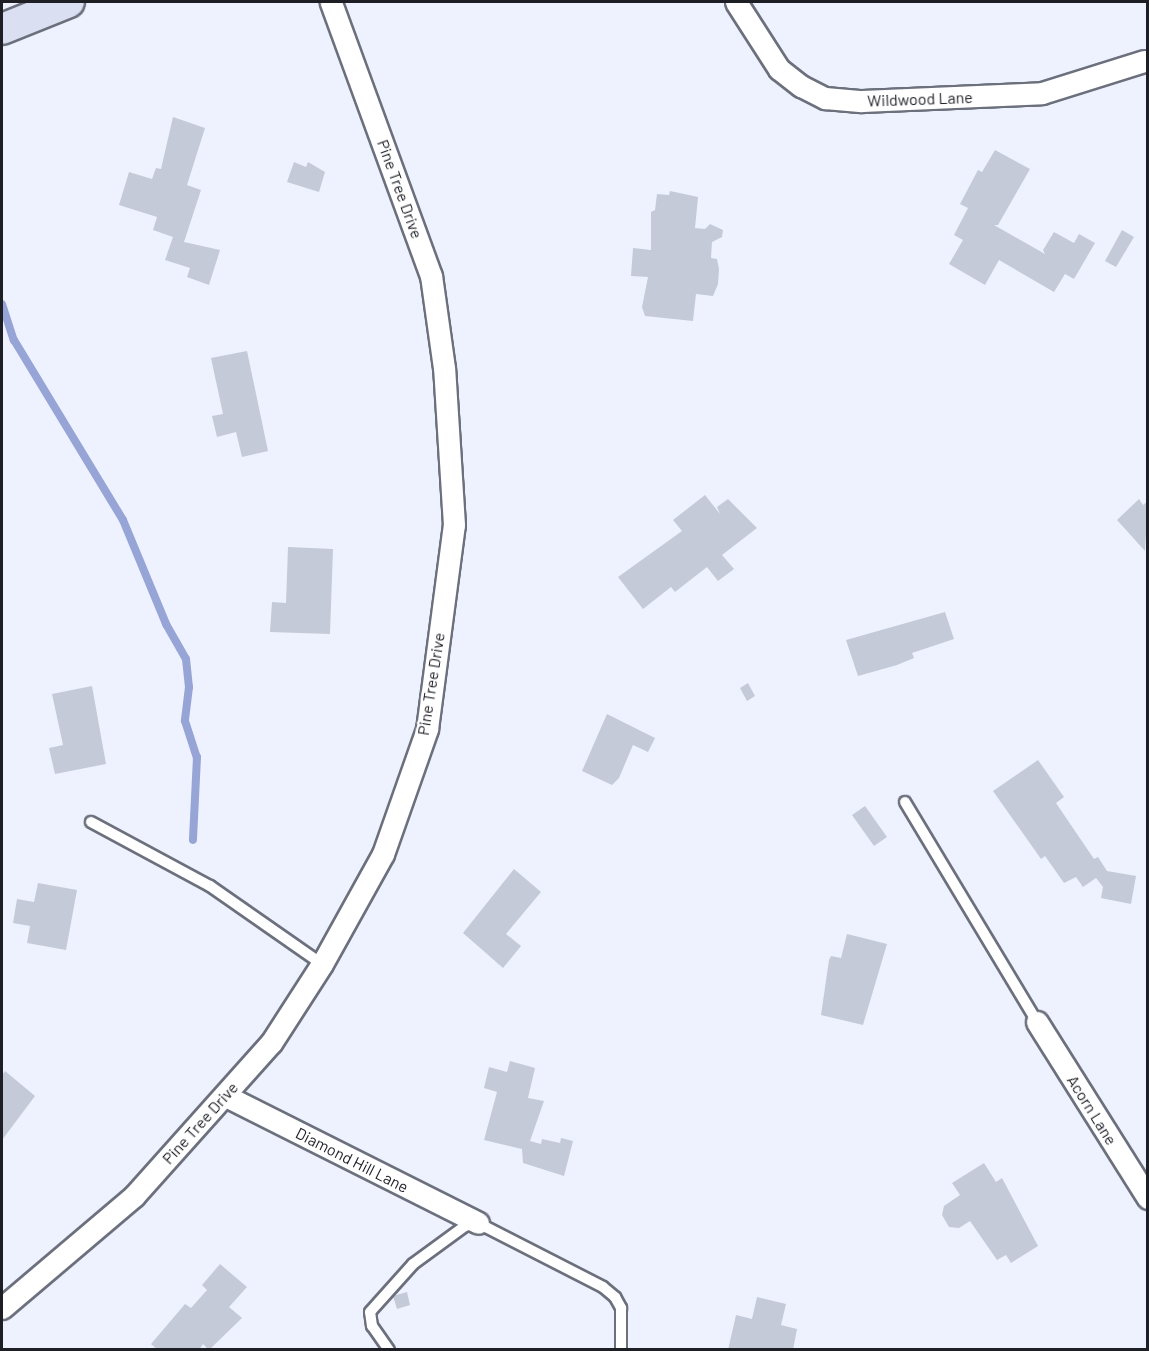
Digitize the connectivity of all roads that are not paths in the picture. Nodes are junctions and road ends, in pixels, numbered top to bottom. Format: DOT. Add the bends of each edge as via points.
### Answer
graph roads {
  1 [pos="69,2"];
  2 [pos="331,2"];
  3 [pos="736,2"];
  4 [pos="2,29"];
  5 [pos="1144,61"];
  6 [pos="905,802"];
  7 [pos="91,822"];
  8 [pos="322,964"];
  9 [pos="1037,1022"];
  10 [pos="226,1096"];
  11 [pos="1148,1198"];
  12 [pos="478,1223"];
  13 [pos="2,1308"];
  14 [pos="389,1350"];
  15 [pos="621,1350"];
  1 -- 4 [label="street"];
  2 -- 8 [label="street, Pine Tree Drive" via="431,276 452,437 454,525 427,729 383,854"];
  3 -- 5 [label="street, Wildwood Lane" via="779,69 825,98 874,100 1041,93"];
  6 -- 9 [label="lane"];
  7 -- 8 [label="lane" via="210,886"];
  8 -- 10 [label="street, Pine Tree Drive" via="271,1042"];
  9 -- 11 [label="street, Acorn Lane"];
  10 -- 12 [label="street, Diamond Hill Lane"];
  10 -- 13 [label="street, Pine Tree Drive" via="134,1196"];
  12 -- 14 [label="lane" via="465,1226 413,1264 370,1312 372,1326"];
  12 -- 15 [label="lane" via="603,1287 615,1297 621,1308"];
}
